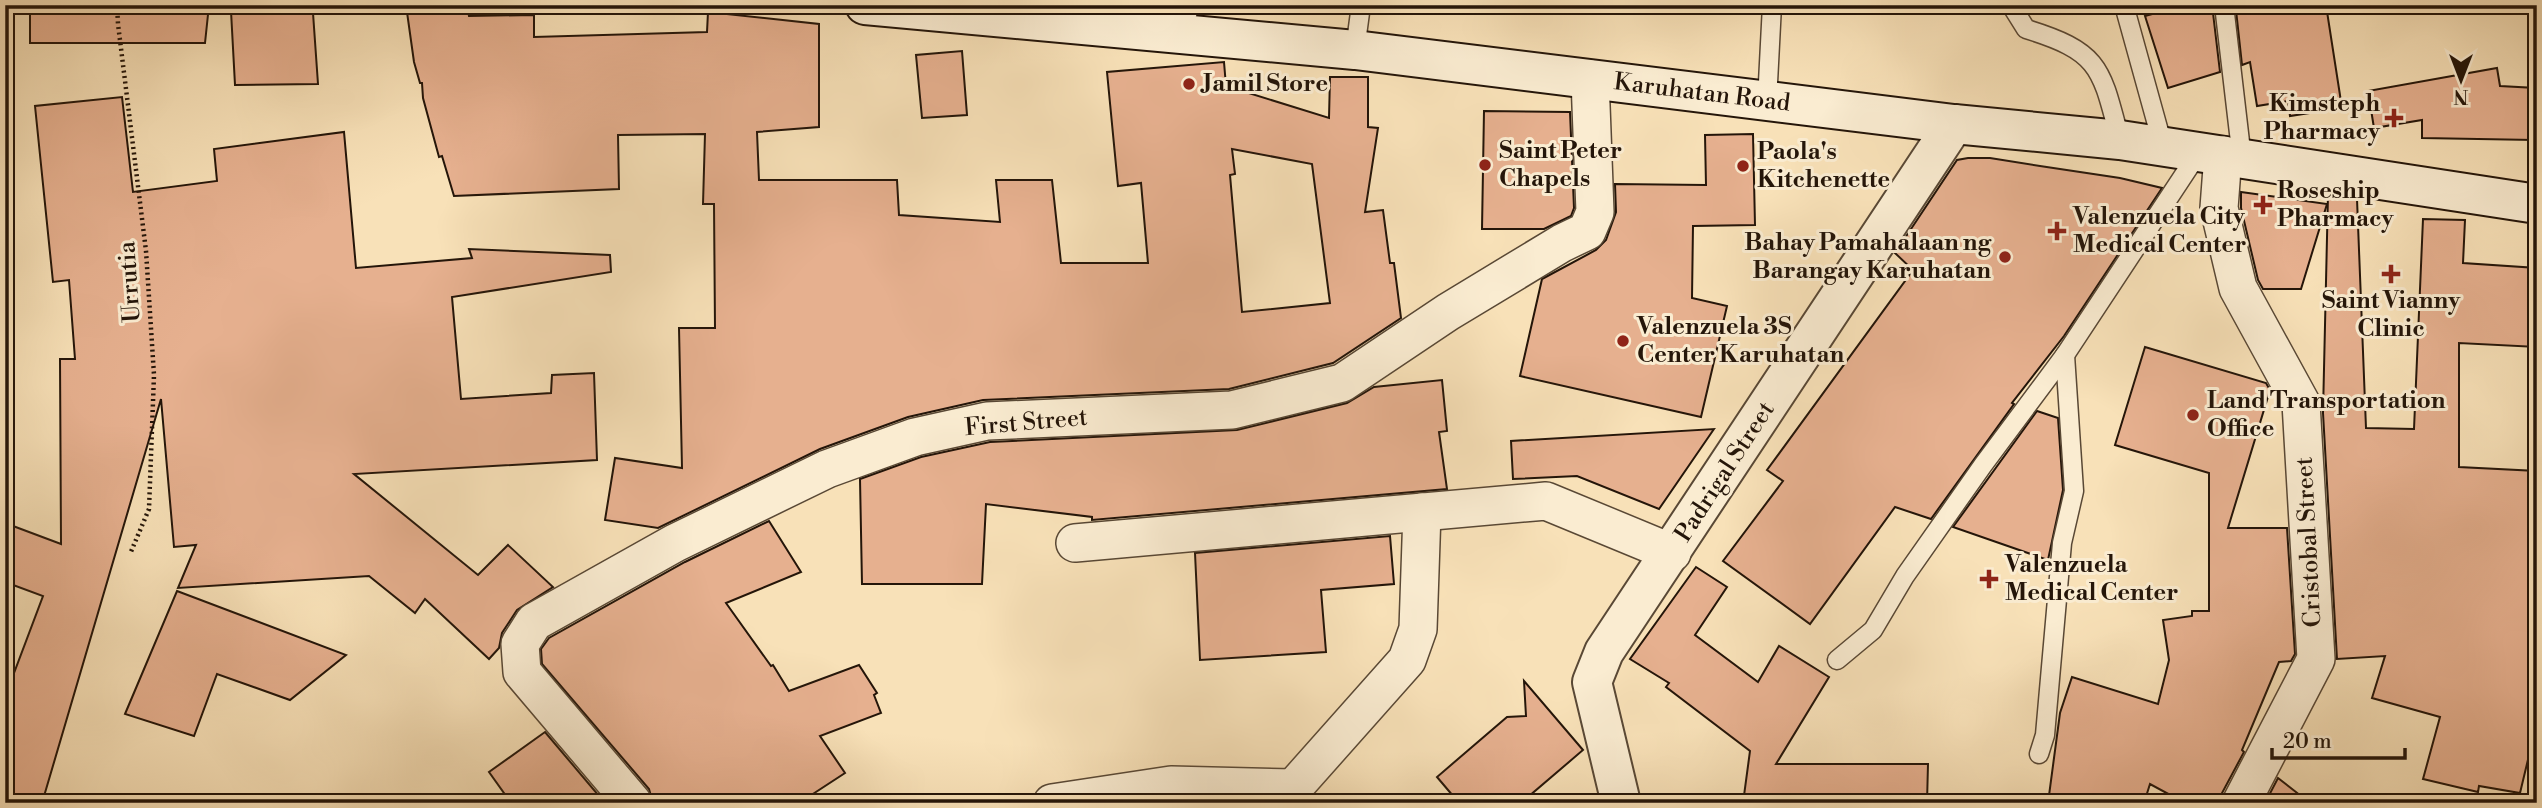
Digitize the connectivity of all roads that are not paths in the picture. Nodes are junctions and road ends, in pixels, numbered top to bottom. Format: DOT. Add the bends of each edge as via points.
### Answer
graph roads {
  1 [pos="865,5"];
  2 [pos="1361,5"];
  3 [pos="1772,5"];
  4 [pos="2011,5"];
  5 [pos="2124,5"];
  6 [pos="2224,5"];
  7 [pos="934,8"];
  8 [pos="1176,18"];
  9 [pos="1355,50"];
  10 [pos="1590,79"];
  11 [pos="1767,102"];
  12 [pos="1954,124"];
  13 [pos="2120,140"];
  14 [pos="2207,153"];
  15 [pos="2537,204"];
  16 [pos="2065,355"];
  17 [pos="1422,512"];
  18 [pos="1075,543"];
  19 [pos="1672,553"];
  20 [pos="1837,660"];
  21 [pos="2039,754"];
  22 [pos="1286,795"];
  23 [pos="633,803"];
  24 [pos="1052,803"];
  25 [pos="1621,803"];
  26 [pos="2241,803"];
  1 -- 7 [label="main road, Karuhatan Road"];
  2 -- 9 [label="lane"];
  3 -- 11 [label="lane"];
  4 -- 13 [label="lane" via="2026,29 2085,54 2104,81"];
  5 -- 14 [label="lane"];
  6 -- 14 [label="lane"];
  7 -- 8 [label="main road, Karuhatan Road"];
  8 -- 9 [label="main road, Karuhatan Road"];
  9 -- 10 [label="main road, Karuhatan Road"];
  10 -- 11 [label="main road, Karuhatan Road"];
  10 -- 23 [label="street, First Street" via="1595,212 1587,231 1448,312 1342,383 1232,410 986,421 915,437 816,475 676,543 534,622 520,643 522,672"];
  11 -- 12 [label="main road, Karuhatan Road"];
  12 -- 13 [label="main road, Karuhatan Road"];
  12 -- 19 [label="main road, Padrigal Street"];
  13 -- 14 [label="main road, Karuhatan Road"];
  14 -- 15 [label="main road, Karuhatan Road"];
  14 -- 16 [label="lane"];
  14 -- 26 [label="street, Cristobal Street" via="2238,288 2301,403 2316,659"];
  16 -- 20 [label="lane" via="1944,520 1873,629"];
  16 -- 21 [label="lane" via="2074,491 2062,543 2045,735"];
  17 -- 18 [label="street"];
  17 -- 19 [label="street" via="1546,501"];
  17 -- 22 [label="street" via="1418,629 1407,660"];
  19 -- 25 [label="main road, Padrigal Street" via="1604,652 1591,682"];
  22 -- 24 [label="street" via="1171,785"];
}
